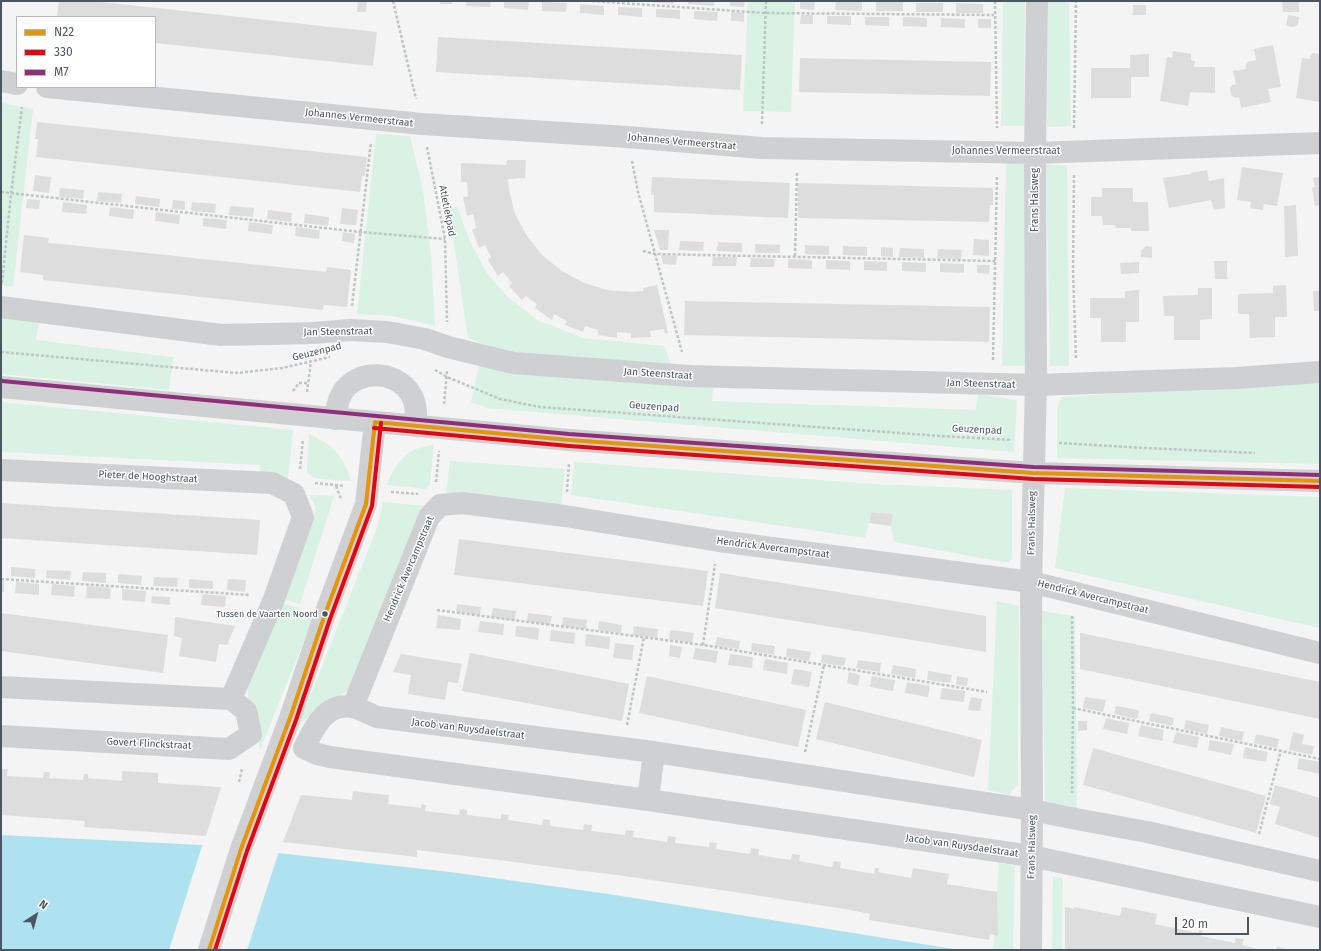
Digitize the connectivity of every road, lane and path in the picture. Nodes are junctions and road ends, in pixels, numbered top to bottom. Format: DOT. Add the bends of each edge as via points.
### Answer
graph roads {
  1 [pos="393,1"];
  2 [pos="592,1"];
  3 [pos="766,1"];
  4 [pos="995,1"];
  5 [pos="1037,1"];
  6 [pos="1076,1"];
  7 [pos="766,13"];
  8 [pos="994,15"];
  9 [pos="1,81"];
  10 [pos="57,88"];
  11 [pos="20,93"];
  12 [pos="373,120"];
  13 [pos="422,124"];
  14 [pos="627,137"];
  15 [pos="1320,143"];
  16 [pos="762,148"];
  17 [pos="797,148"];
  18 [pos="1074,151"];
  19 [pos="997,152"];
  20 [pos="1035,153"];
  21 [pos="1,192"];
  22 [pos="11,194"];
  23 [pos="360,232"];
  24 [pos="445,239"];
  25 [pos="643,252"];
  26 [pos="655,254"];
  27 [pos="795,256"];
  28 [pos="995,261"];
  29 [pos="2,283"];
  30 [pos="1,307"];
  31 [pos="350,330"];
  32 [pos="448,347"];
  33 [pos="1,352"];
  34 [pos="336,356"];
  35 [pos="431,367"];
  36 [pos="1320,372"];
  37 [pos="689,376"];
  38 [pos="447,377"];
  39 [pos="308,383"];
  40 [pos="992,384"];
  41 [pos="1077,384"];
  42 [pos="1036,385"];
  43 [pos="1,387"];
  44 [pos="291,393"];
  45 [pos="336,419"];
  46 [pos="375,422"];
  47 [pos="415,426"];
  48 [pos="441,429"];
  49 [pos="1034,441"];
  50 [pos="1256,453"];
  51 [pos="570,457"];
  52 [pos="1,470"];
  53 [pos="1033,473"];
  54 [pos="1320,481"];
  55 [pos="335,485"];
  56 [pos="435,489"];
  57 [pos="344,504"];
  58 [pos="565,516"];
  59 [pos="719,541"];
  60 [pos="1,579"];
  61 [pos="1031,582"];
  62 [pos="1071,592"];
  63 [pos="274,599"];
  64 [pos="437,610"];
  65 [pos="644,637"];
  66 [pos="703,645"];
  67 [pos="1320,653"];
  68 [pos="824,665"];
  69 [pos="1,687"];
  70 [pos="988,692"];
  71 [pos="231,698"];
  72 [pos="353,707"];
  73 [pos="1073,708"];
  74 [pos="1,736"];
  75 [pos="622,748"];
  76 [pos="1281,750"];
  77 [pos="654,752"];
  78 [pos="1320,758"];
  79 [pos="800,775"];
  80 [pos="648,800"];
  81 [pos="1032,810"];
  82 [pos="1071,818"];
  83 [pos="1253,855"];
  84 [pos="1032,856"];
  85 [pos="1320,871"];
  86 [pos="1320,918"];
  87 [pos="209,950"];
  88 [pos="1031,950"];
  1 -- 13 [label="path, Atletiekpad"];
  2 -- 7 [label="path"];
  3 -- 7 [label="path"];
  4 -- 8 [label="path"];
  5 -- 20 [label="street, Frans Halsweg"];
  6 -- 18 [label="path"];
  7 -- 8 [label="path"];
  7 -- 16 [label="path"];
  8 -- 19 [label="path"];
  9 -- 11 [label="street"];
  10 -- 12 [label="street, Johannes Vermeerstraat"];
  11 -- 22 [label="path"];
  12 -- 13 [label="street, Johannes Vermeerstraat"];
  12 -- 23 [label="path"];
  13 -- 14 [label="street, Johannes Vermeerstraat"];
  13 -- 24 [label="path, Atletiekpad"];
  14 -- 16 [label="street, Johannes Vermeerstraat"];
  14 -- 26 [label="path" via="638,192"];
  15 -- 18 [label="street, Johannes Vermeerstraat"];
  16 -- 17 [label="street, Johannes Vermeerstraat"];
  17 -- 19 [label="street, Johannes Vermeerstraat"];
  17 -- 27 [label="path"];
  18 -- 20 [label="street, Johannes Vermeerstraat"];
  18 -- 41 [label="path" via="1073,270"];
  19 -- 20 [label="street, Johannes Vermeerstraat"];
  19 -- 28 [label="path"];
  20 -- 42 [label="street, Frans Halsweg"];
  21 -- 22 [label="path"];
  22 -- 23 [label="path"];
  22 -- 29 [label="path"];
  23 -- 24 [label="path"];
  23 -- 31 [label="path"];
  24 -- 32 [label="path, Atletiekpad"];
  25 -- 26 [label="path"];
  26 -- 27 [label="path"];
  26 -- 37 [label="path"];
  27 -- 28 [label="path"];
  28 -- 40 [label="path"];
  30 -- 31 [label="street, Jan Steenstraat" via="221,335"];
  31 -- 32 [label="street, Jan Steenstraat" via="387,332 425,339"];
  32 -- 37 [label="street, Jan Steenstraat" via="513,363"];
  32 -- 38 [label="path, Atletiekpad"];
  33 -- 34 [label="path, Geuzenpad" via="237,373 282,368"];
  35 -- 38 [label="path, Geuzenpad"];
  36 -- 41 [label="street, Jan Steenstraat"];
  37 -- 40 [label="street, Jan Steenstraat"];
  38 -- 48 [label="path, Atletiekpad"];
  38 -- 49 [label="path, Geuzenpad" via="500,399 540,407"];
  39 -- 44 [label="path" via="299,383"];
  40 -- 42 [label="street, Jan Steenstraat"];
  41 -- 42 [label="street, Jan Steenstraat"];
  42 -- 49 [label="street, Frans Halsweg"];
  43 -- 45 [label="street"];
  45 -- 46 [label="street"];
  45 -- 47 [label="street" via="336,406 349,384 373,374 398,381 407,389 414,400 417,413"];
  46 -- 47 [label="street"];
  46 -- 87 [label="street" via="366,504 241,849"];
  47 -- 48 [label="street"];
  48 -- 53 [label="street"];
  48 -- 56 [label="path"];
  49 -- 50 [label="path, Geuzenpad"];
  49 -- 53 [label="street, Frans Halsweg"];
  51 -- 58 [label="path"];
  52 -- 63 [label="street, Pieter de Hooghstraat" via="272,484 294,494 303,517"];
  53 -- 54 [label="street"];
  53 -- 61 [label="street, Frans Halsweg"];
  55 -- 57 [label="path"];
  58 -- 59 [label="street, Hendrick Avercampstraat"];
  58 -- 72 [label="street, Hendrick Avercampstraat" via="462,503 440,505 429,517"];
  59 -- 61 [label="street, Hendrick Avercampstraat"];
  59 -- 66 [label="path"];
  60 -- 63 [label="path" via="245,594"];
  61 -- 62 [label="street, Hendrick Avercampstraat"];
  61 -- 81 [label="street, Frans Halsweg"];
  62 -- 67 [label="street, Hendrick Avercampstraat"];
  62 -- 73 [label="path"];
  63 -- 71 [label="street"];
  64 -- 65 [label="path"];
  65 -- 66 [label="path"];
  65 -- 75 [label="path"];
  66 -- 68 [label="path"];
  68 -- 70 [label="path"];
  68 -- 79 [label="path"];
  69 -- 71 [label="street"];
  71 -- 74 [label="street, Govert Flinckstraat" via="246,711 251,734 229,749"];
  72 -- 75 [label="street, Jacob van Ruysdaelstraat" via="376,717"];
  72 -- 80 [label="street, Jacob van Ruysdaelstraat" via="338,708 322,716 304,748 330,757"];
  73 -- 76 [label="path"];
  73 -- 82 [label="path"];
  75 -- 77 [label="street, Jacob van Ruysdaelstraat"];
  76 -- 78 [label="path"];
  76 -- 83 [label="path"];
  77 -- 79 [label="street, Jacob van Ruysdaelstraat"];
  77 -- 80 [label="street"];
  79 -- 81 [label="street, Jacob van Ruysdaelstraat"];
  80 -- 84 [label="street, Jacob van Ruysdaelstraat"];
  81 -- 82 [label="street, Jacob van Ruysdaelstraat"];
  81 -- 84 [label="street, Frans Halsweg"];
  82 -- 83 [label="street, Jacob van Ruysdaelstraat"];
  83 -- 85 [label="street, Jacob van Ruysdaelstraat"];
  84 -- 86 [label="street, Jacob van Ruysdaelstraat"];
  84 -- 88 [label="street, Frans Halsweg"];
}
